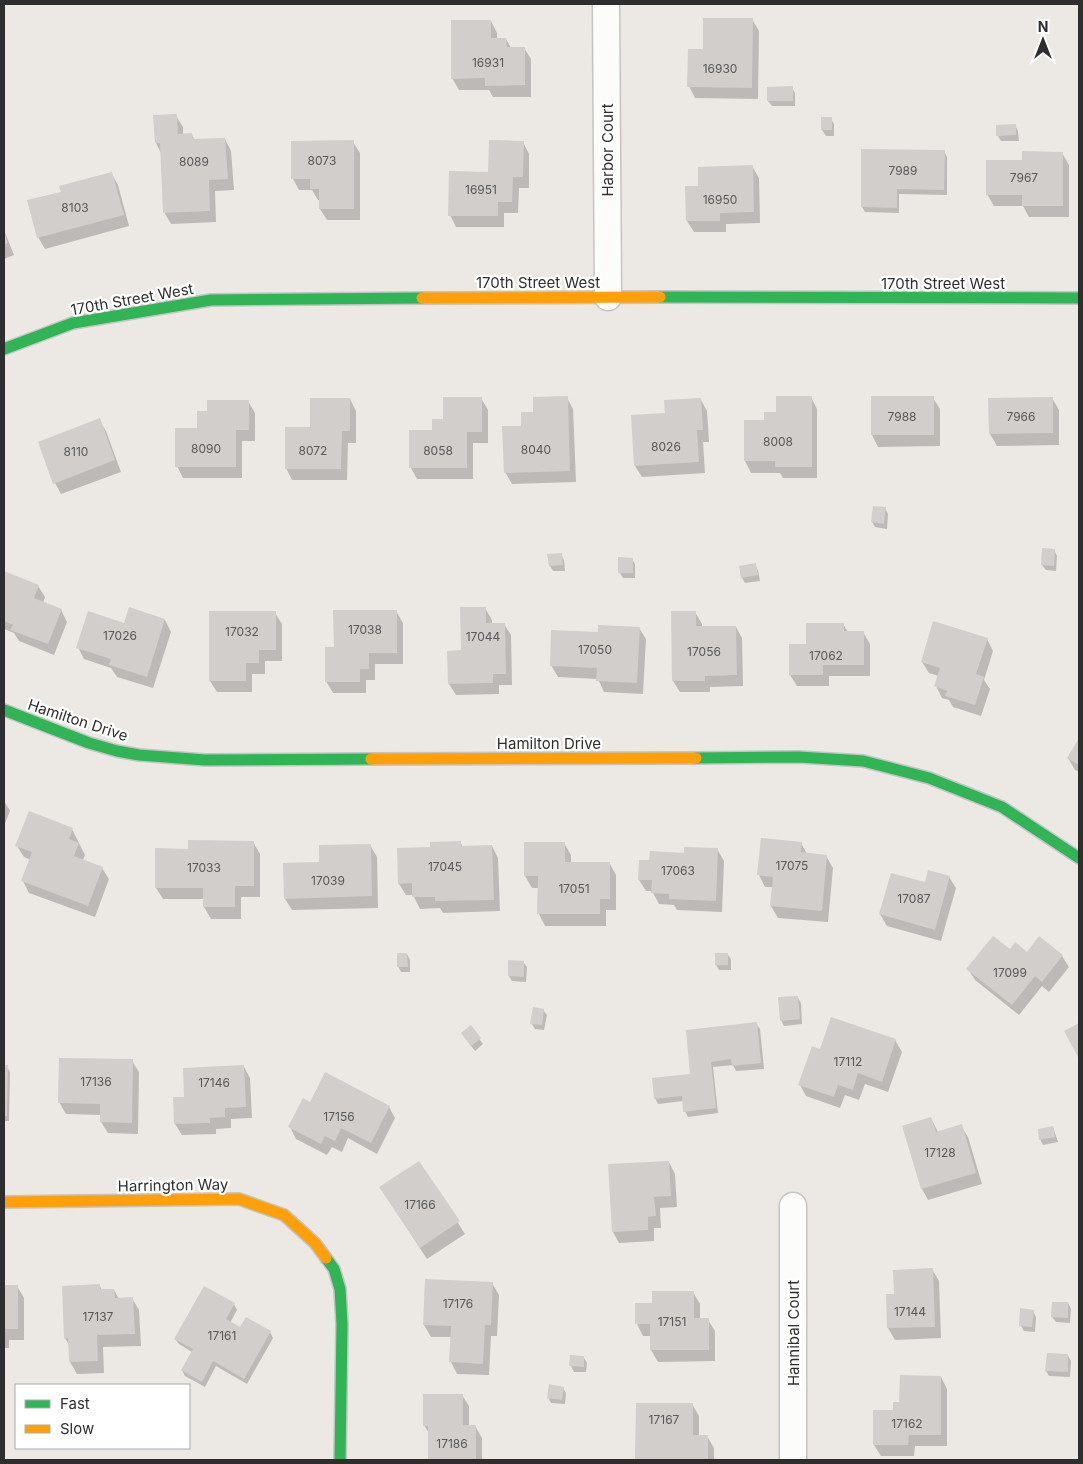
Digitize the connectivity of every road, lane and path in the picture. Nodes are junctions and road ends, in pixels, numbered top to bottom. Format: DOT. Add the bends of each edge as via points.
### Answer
graph roads {
  1 [pos="606,4"];
  2 [pos="608,297"];
  3 [pos="1079,298"];
  4 [pos="4,349"];
  5 [pos="4,710"];
  6 [pos="1079,858"];
  7 [pos="4,1202"];
  8 [pos="793,1206"];
  9 [pos="340,1460"];
  10 [pos="793,1460"];
  1 -- 2 [label="street, Harbor Court"];
  2 -- 3 [label="street, 170th Street West"];
  2 -- 4 [label="street, 170th Street West" via="211,300 73,323"];
  5 -- 6 [label="street, Hamilton Drive" via="116,750 164,758 799,757 863,761 929,778 1002,807"];
  7 -- 9 [label="street, Harrington Way" via="239,1199 284,1215 315,1242 334,1269 340,1289"];
  8 -- 10 [label="street, Hannibal Court"];
}
